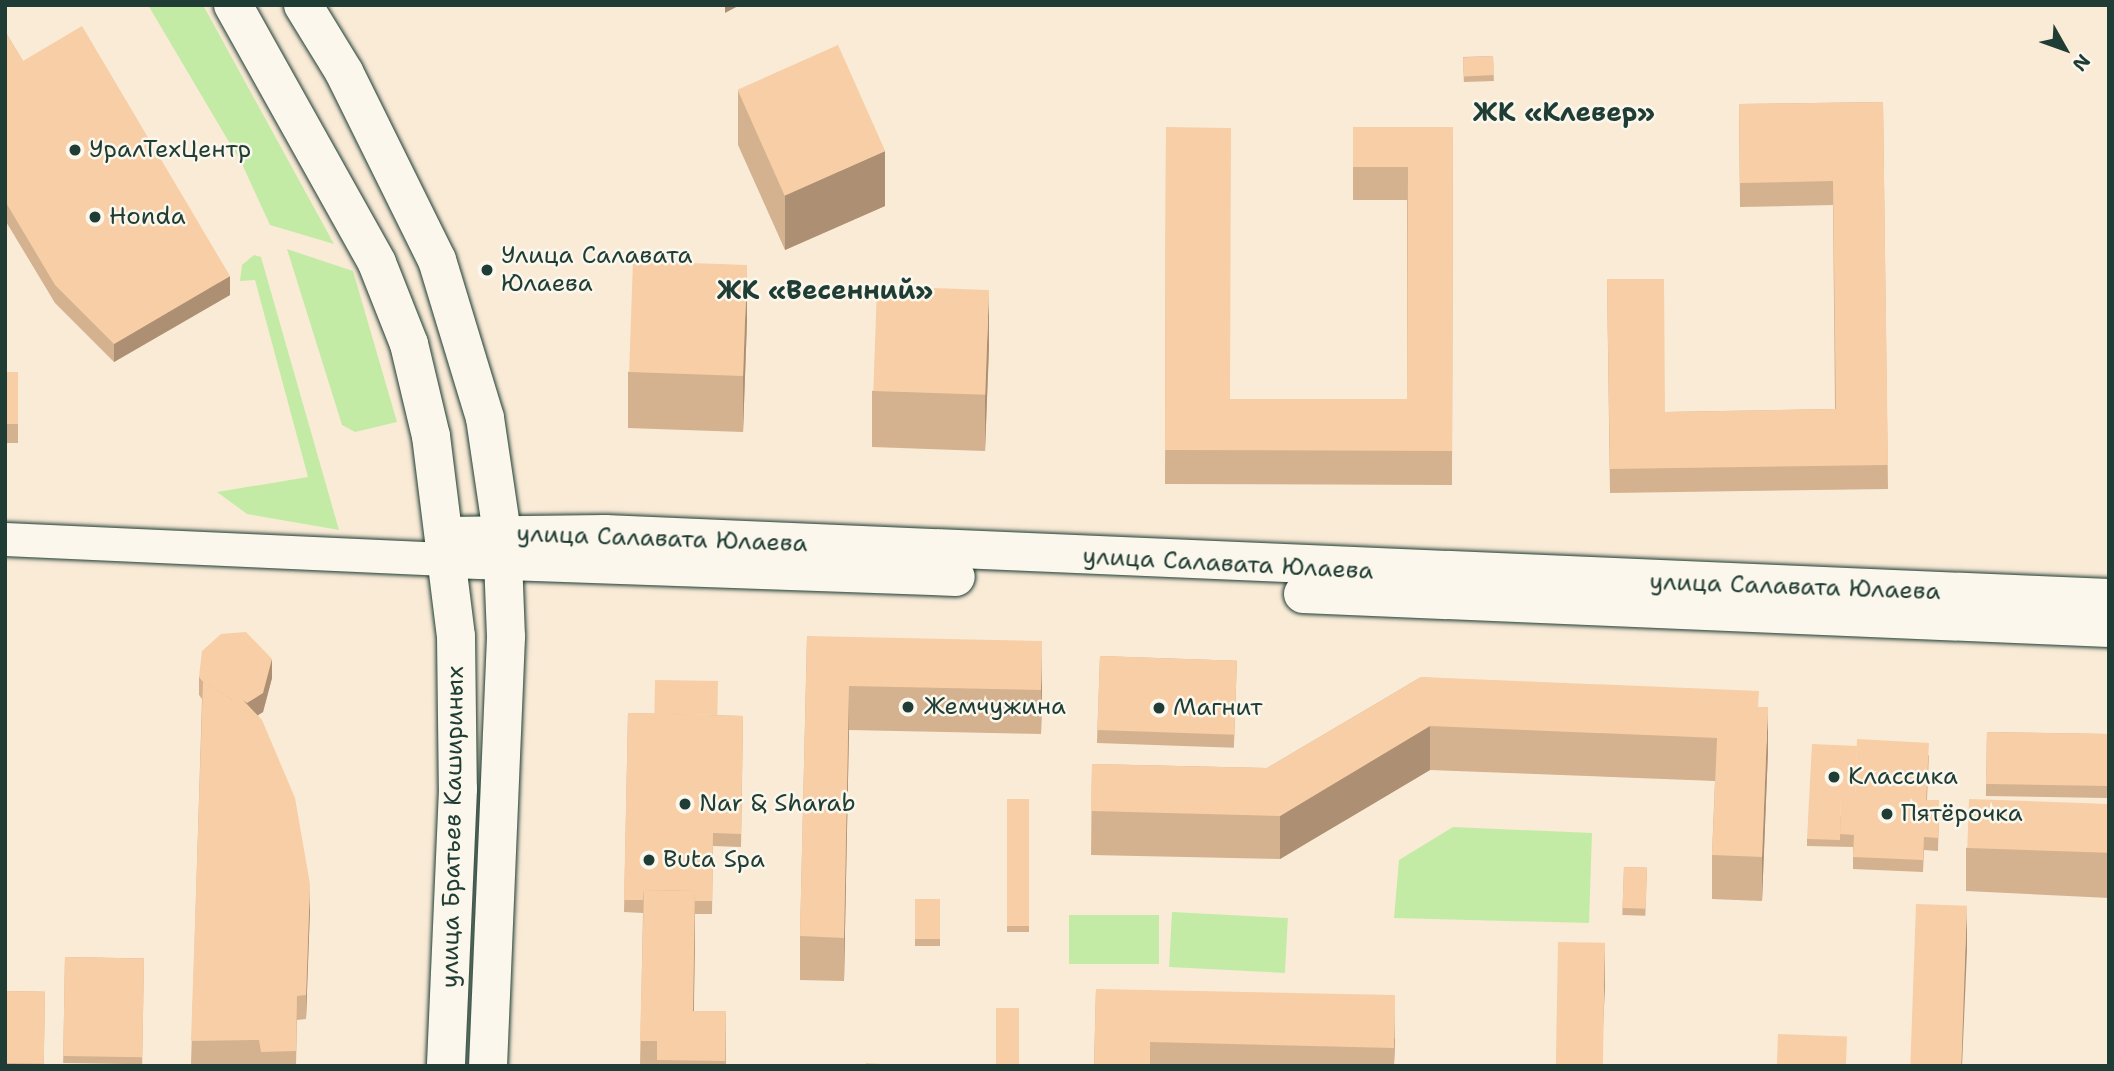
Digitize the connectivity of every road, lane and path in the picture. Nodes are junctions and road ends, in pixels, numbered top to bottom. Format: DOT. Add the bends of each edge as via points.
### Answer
graph roads {
  1 [pos="233,5"];
  2 [pos="303,5"];
  3 [pos="5,539"];
  4 [pos="449,547"];
  5 [pos="502,547"];
  6 [pos="2109,598"];
  7 [pos="2109,628"];
  8 [pos="451,956"];
  9 [pos="492,958"];
  10 [pos="446,1066"];
  11 [pos="488,1066"];
  1 -- 4 [label="main road, улица Братьев Кашириных" via="377,263 409,344"];
  2 -- 5 [label="main road, улица Братьев Кашириных" via="344,72 437,260 485,418"];
  3 -- 4 [label="street, улица Салавата Юлаева" via="350,555"];
  4 -- 5 [label="main road, улица Салавата Юлаева"];
  4 -- 8 [label="main road, улица Братьев Кашириных" via="458,789"];
  5 -- 6 [label="main road, улица Салавата Юлаева"];
  5 -- 7 [label="main road, улица Салавата Юлаева"];
  5 -- 9 [label="main road, улица Братьев Кашириных" via="506,637"];
  8 -- 9 [label="main road"];
  8 -- 10 [label="main road, улица Братьев Кашириных"];
  9 -- 11 [label="main road, улица Братьев Кашириных"];
}
